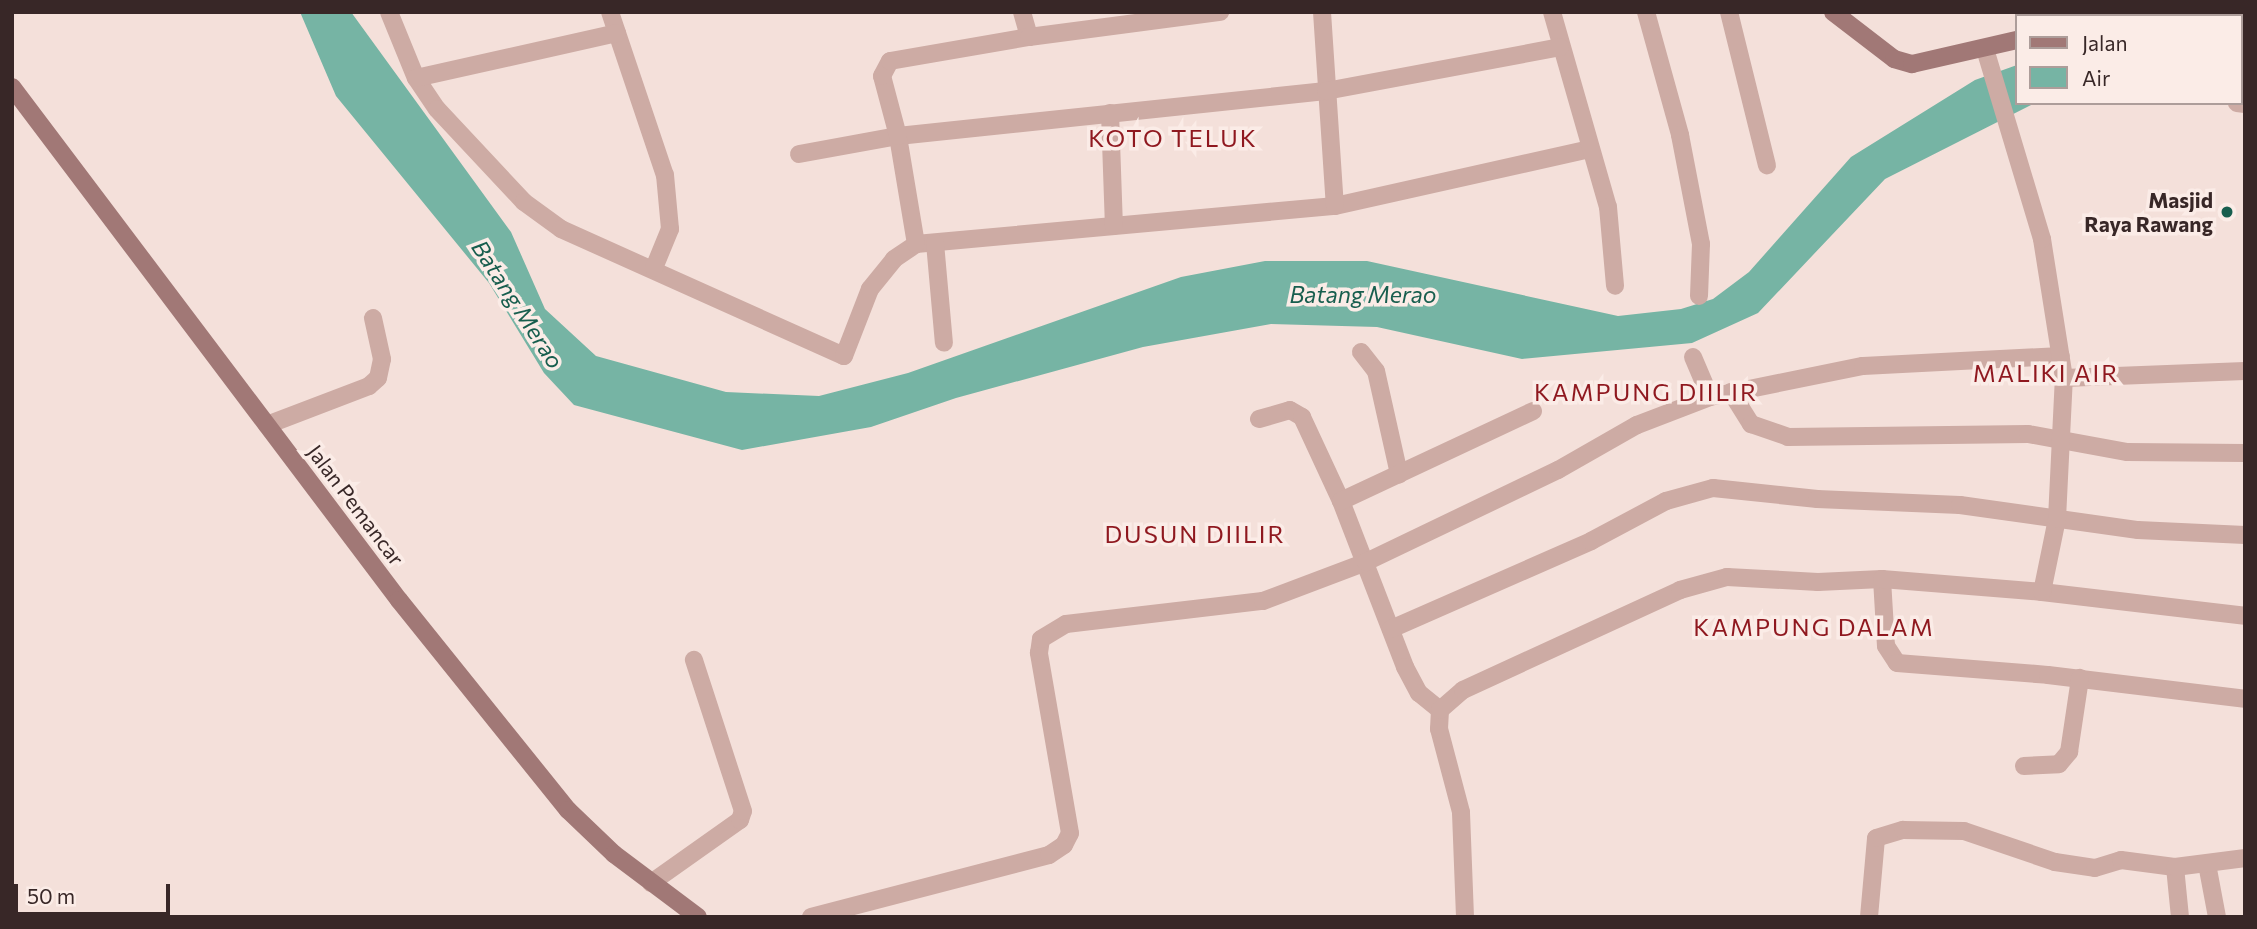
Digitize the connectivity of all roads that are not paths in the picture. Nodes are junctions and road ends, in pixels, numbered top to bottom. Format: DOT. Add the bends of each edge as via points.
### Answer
graph roads {
  1 [pos="389,12"];
  2 [pos="610,12"];
  3 [pos="1022,12"];
  4 [pos="1220,12"];
  5 [pos="1322,12"];
  6 [pos="1552,12"];
  7 [pos="1646,12"];
  8 [pos="1729,12"];
  9 [pos="1833,12"];
  10 [pos="617,33"];
  11 [pos="1029,37"];
  12 [pos="2016,41"];
  13 [pos="1560,47"];
  14 [pos="1987,57"];
  15 [pos="416,78"];
  16 [pos="12,87"];
  17 [pos="1326,91"];
  18 [pos="1110,113"];
  19 [pos="898,136"];
  20 [pos="1589,149"];
  21 [pos="800,154"];
  22 [pos="1767,164"];
  23 [pos="1335,206"];
  24 [pos="1114,226"];
  25 [pos="935,243"];
  26 [pos="916,244"];
  27 [pos="654,268"];
  28 [pos="1615,286"];
  29 [pos="1699,296"];
  30 [pos="373,318"];
  31 [pos="944,343"];
  32 [pos="1361,352"];
  33 [pos="1693,356"];
  34 [pos="2061,356"];
  35 [pos="2245,371"];
  36 [pos="2064,379"];
  37 [pos="1731,393"];
  38 [pos="1710,397"];
  39 [pos="1532,411"];
  40 [pos="1259,419"];
  41 [pos="267,425"];
  42 [pos="2060,443"];
  43 [pos="2245,453"];
  44 [pos="1399,474"];
  45 [pos="1341,501"];
  46 [pos="2057,519"];
  47 [pos="2245,535"];
  48 [pos="1366,562"];
  49 [pos="1882,579"];
  50 [pos="2042,592"];
  51 [pos="2245,616"];
  52 [pos="1391,629"];
  53 [pos="694,660"];
  54 [pos="2080,678"];
  55 [pos="2245,699"];
  56 [pos="1440,710"];
  57 [pos="2024,766"];
  58 [pos="2245,858"];
  59 [pos="2207,864"];
  60 [pos="2175,867"];
  61 [pos="651,883"];
  62 [pos="698,917"];
  63 [pos="811,917"];
  64 [pos="1465,917"];
  65 [pos="1870,917"];
  66 [pos="2180,917"];
  67 [pos="2217,917"];
  1 -- 15 [label="street"];
  2 -- 10 [label="street"];
  3 -- 11 [label="street"];
  4 -- 11 [label="street"];
  5 -- 17 [label="street"];
  6 -- 13 [label="street"];
  7 -- 29 [label="street" via="1675,111 1696,216 1702,258"];
  8 -- 22 [label="street"];
  9 -- 14 [label="main road" via="1886,53 1912,64"];
  10 -- 15 [label="street"];
  10 -- 27 [label="street" via="666,175 670,229"];
  11 -- 19 [label="street" via="890,61 882,76"];
  12 -- 14 [label="main road"];
  13 -- 17 [label="street"];
  13 -- 20 [label="street"];
  14 -- 34 [label="street" via="2042,239"];
  15 -- 27 [label="street" via="463,139 524,202 561,229"];
  16 -- 41 [label="main road, Jalan Pemancar"];
  17 -- 18 [label="street"];
  17 -- 23 [label="street"];
  18 -- 19 [label="street"];
  18 -- 24 [label="street"];
  19 -- 21 [label="street"];
  19 -- 26 [label="street"];
  20 -- 23 [label="street"];
  20 -- 28 [label="street" via="1608,207"];
  23 -- 24 [label="street"];
  24 -- 25 [label="street"];
  25 -- 26 [label="street"];
  25 -- 31 [label="street"];
  26 -- 27 [label="street" via="894,259 870,289 844,356"];
  30 -- 41 [label="street" via="382,359 378,378 369,386"];
  32 -- 44 [label="street" via="1376,371"];
  33 -- 38 [label="street"];
  34 -- 36 [label="street"];
  34 -- 37 [label="street" via="1863,366"];
  35 -- 36 [label="street"];
  36 -- 42 [label="street"];
  37 -- 38 [label="street"];
  37 -- 42 [label="street" via="1751,424 1788,437 2028,434"];
  38 -- 48 [label="street" via="1637,425 1558,470"];
  39 -- 44 [label="street"];
  40 -- 45 [label="street" via="1297,410"];
  41 -- 61 [label="main road, Jalan Pemancar" via="399,600 568,810"];
  42 -- 43 [label="street" via="2127,452"];
  42 -- 46 [label="street"];
  44 -- 45 [label="street"];
  45 -- 48 [label="street"];
  46 -- 47 [label="street" via="2138,530"];
  46 -- 50 [label="street"];
  46 -- 52 [label="street" via="1961,505 1817,499 1713,488 1666,501 1591,541"];
  48 -- 52 [label="street"];
  48 -- 63 [label="street" via="1242,607 1066,624 1050,632 1041,639 1039,653 1070,833 1064,845 1049,855"];
  49 -- 50 [label="street"];
  49 -- 54 [label="street" via="1886,646 1897,663"];
  49 -- 56 [label="street" via="1818,582 1727,577 1680,590 1463,690"];
  50 -- 51 [label="street"];
  52 -- 56 [label="street" via="1419,693"];
  53 -- 61 [label="street" via="743,811 740,820"];
  54 -- 55 [label="street"];
  54 -- 57 [label="street" via="2069,752 2059,764"];
  56 -- 64 [label="street" via="1439,729 1461,812"];
  58 -- 59 [label="street"];
  59 -- 60 [label="street"];
  59 -- 67 [label="street"];
  60 -- 65 [label="street" via="2121,860 2095,868 2055,862 1964,831 1903,830 1875,838"];
  60 -- 66 [label="street"];
  61 -- 62 [label="main road, Jalan Pemancar"];
}
